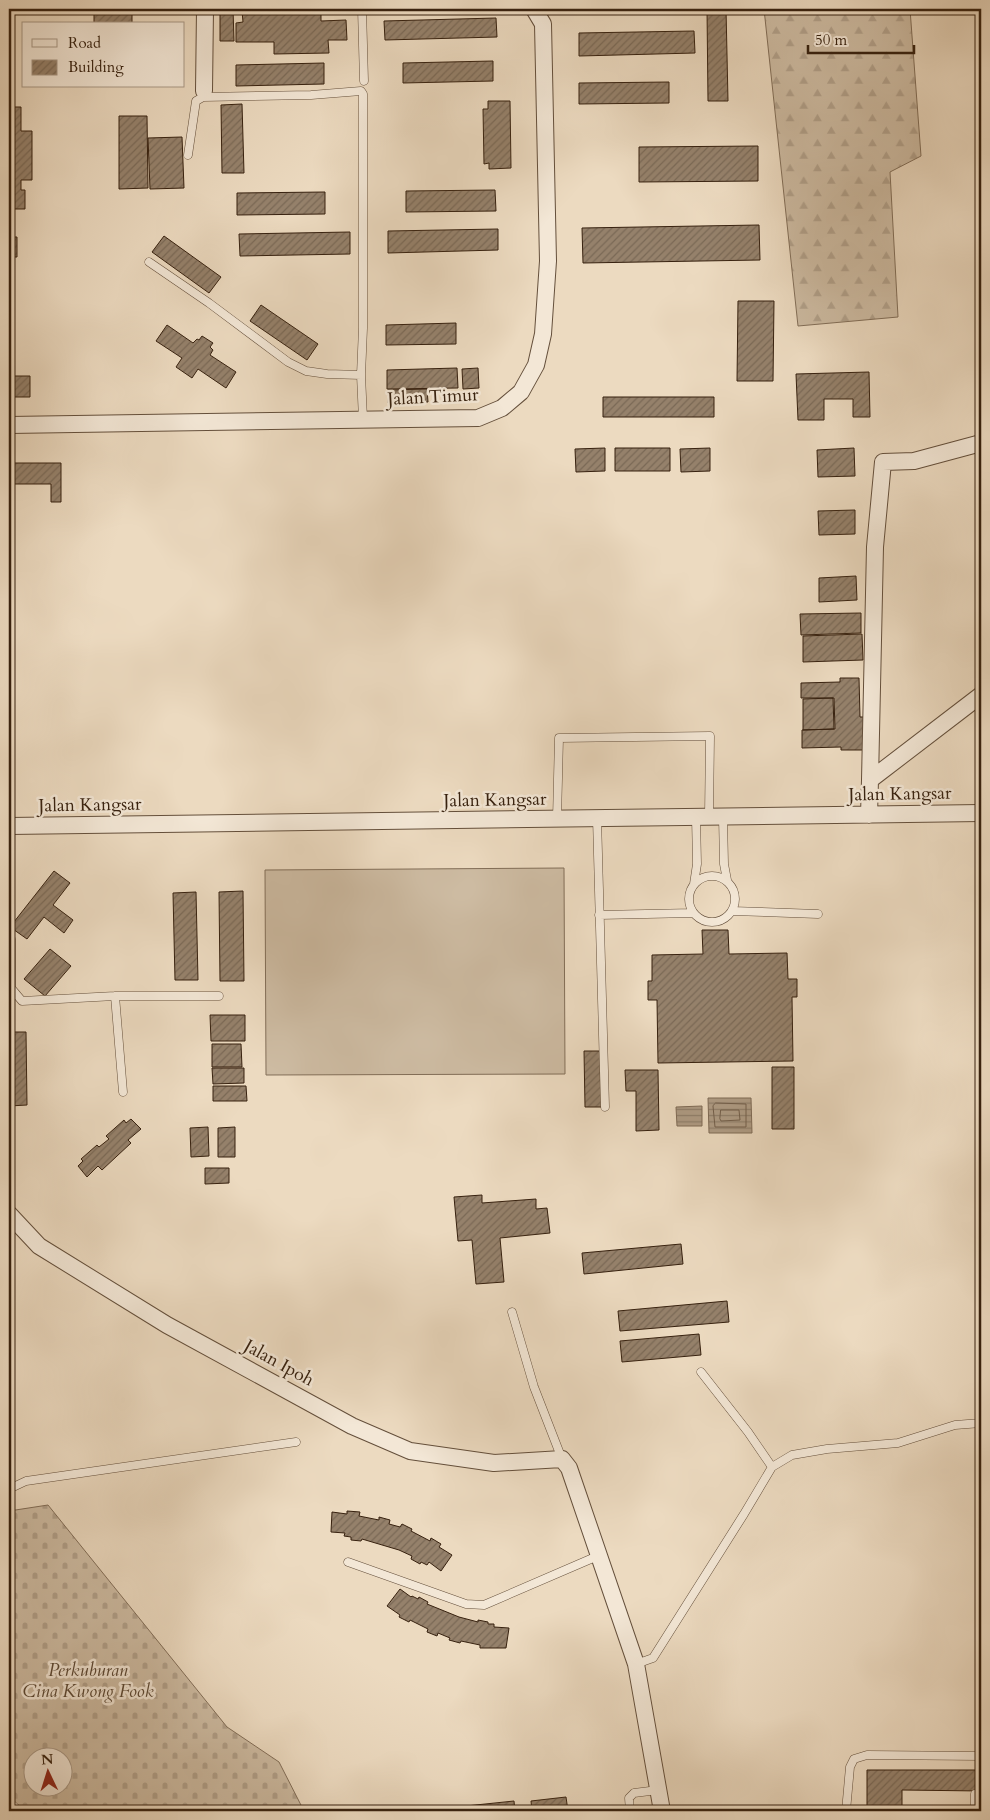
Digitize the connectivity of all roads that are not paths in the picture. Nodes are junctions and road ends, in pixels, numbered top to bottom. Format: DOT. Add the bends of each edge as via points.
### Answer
graph roads {
  1 [pos="205,9"];
  2 [pos="362,9"];
  3 [pos="534,9"];
  4 [pos="364,81"];
  5 [pos="204,91"];
  6 [pos="188,155"];
  7 [pos="149,262"];
  8 [pos="361,375"];
  9 [pos="363,420"];
  10 [pos="9,425"];
  11 [pos="981,443"];
  12 [pos="981,695"];
  13 [pos="870,780"];
  14 [pos="981,813"];
  15 [pos="870,815"];
  16 [pos="709,817"];
  17 [pos="597,818"];
  18 [pos="557,819"];
  19 [pos="9,826"];
  20 [pos="727,880"];
  21 [pos="694,884"];
  22 [pos="732,911"];
  23 [pos="693,913"];
  24 [pos="818,914"];
  25 [pos="600,915"];
  26 [pos="9,939"];
  27 [pos="115,996"];
  28 [pos="219,996"];
  29 [pos="123,1092"];
  30 [pos="605,1107"];
  31 [pos="9,1214"];
  32 [pos="512,1312"];
  33 [pos="701,1372"];
  34 [pos="981,1423"];
  35 [pos="296,1442"];
  36 [pos="562,1459"];
  37 [pos="772,1467"];
  38 [pos="9,1490"];
  39 [pos="600,1555"];
  40 [pos="348,1562"];
  41 [pos="636,1664"];
  42 [pos="981,1756"];
  43 [pos="658,1790"];
  44 [pos="975,1794"];
  45 [pos="9,1802"];
  46 [pos="19,1811"];
  47 [pos="630,1811"];
  48 [pos="662,1811"];
  49 [pos="846,1811"];
  50 [pos="975,1811"];
  1 -- 5 [label="street"];
  2 -- 4 [label="lane"];
  3 -- 9 [label="street, Jalan Timur" via="543,24 548,261 543,334 536,365 521,392 502,408 478,418"];
  6 -- 8 [label="lane" via="196,101 202,97 361,91"];
  7 -- 8 [label="lane" via="288,362 306,371"];
  8 -- 9 [label="lane"];
  9 -- 10 [label="street, Jalan Timur"];
  11 -- 13 [label="street" via="914,461 883,462 875,548"];
  12 -- 13 [label="street"];
  13 -- 15 [label="street"];
  14 -- 15 [label="street, Jalan Kangsar"];
  15 -- 16 [label="street, Jalan Kangsar"];
  16 -- 17 [label="street, Jalan Kangsar"];
  16 -- 18 [label="lane" via="710,736 559,738"];
  16 -- 20 [label="lane"];
  16 -- 21 [label="lane"];
  17 -- 18 [label="street, Jalan Kangsar"];
  17 -- 25 [label="lane"];
  18 -- 19 [label="street, Jalan Kangsar"];
  20 -- 21 [label="lane" via="714,875"];
  20 -- 22 [label="lane" via="736,895"];
  21 -- 23 [label="lane" via="688,898"];
  22 -- 23 [label="lane" via="724,919 713,922 702,920"];
  22 -- 24 [label="lane"];
  23 -- 25 [label="lane"];
  25 -- 30 [label="lane"];
  26 -- 27 [label="lane" via="11,988 22,1001"];
  27 -- 28 [label="lane"];
  27 -- 29 [label="lane"];
  31 -- 36 [label="street, Jalan Ipoh" via="39,1246 159,1320 352,1426 410,1451 494,1464"];
  32 -- 36 [label="lane" via="534,1387"];
  33 -- 37 [label="lane"];
  34 -- 37 [label="lane" via="955,1425 898,1442 792,1455"];
  35 -- 38 [label="lane" via="26,1481"];
  36 -- 39 [label="street" via="569,1468"];
  37 -- 41 [label="lane" via="653,1658"];
  39 -- 40 [label="lane" via="484,1605 466,1604"];
  39 -- 41 [label="street"];
  41 -- 43 [label="street"];
  42 -- 49 [label="lane" via="867,1755 854,1759 850,1767"];
  43 -- 47 [label="lane" via="634,1793 629,1798"];
  43 -- 48 [label="street"];
  44 -- 50 [label="lane"];
  45 -- 46 [label="lane"];
}
